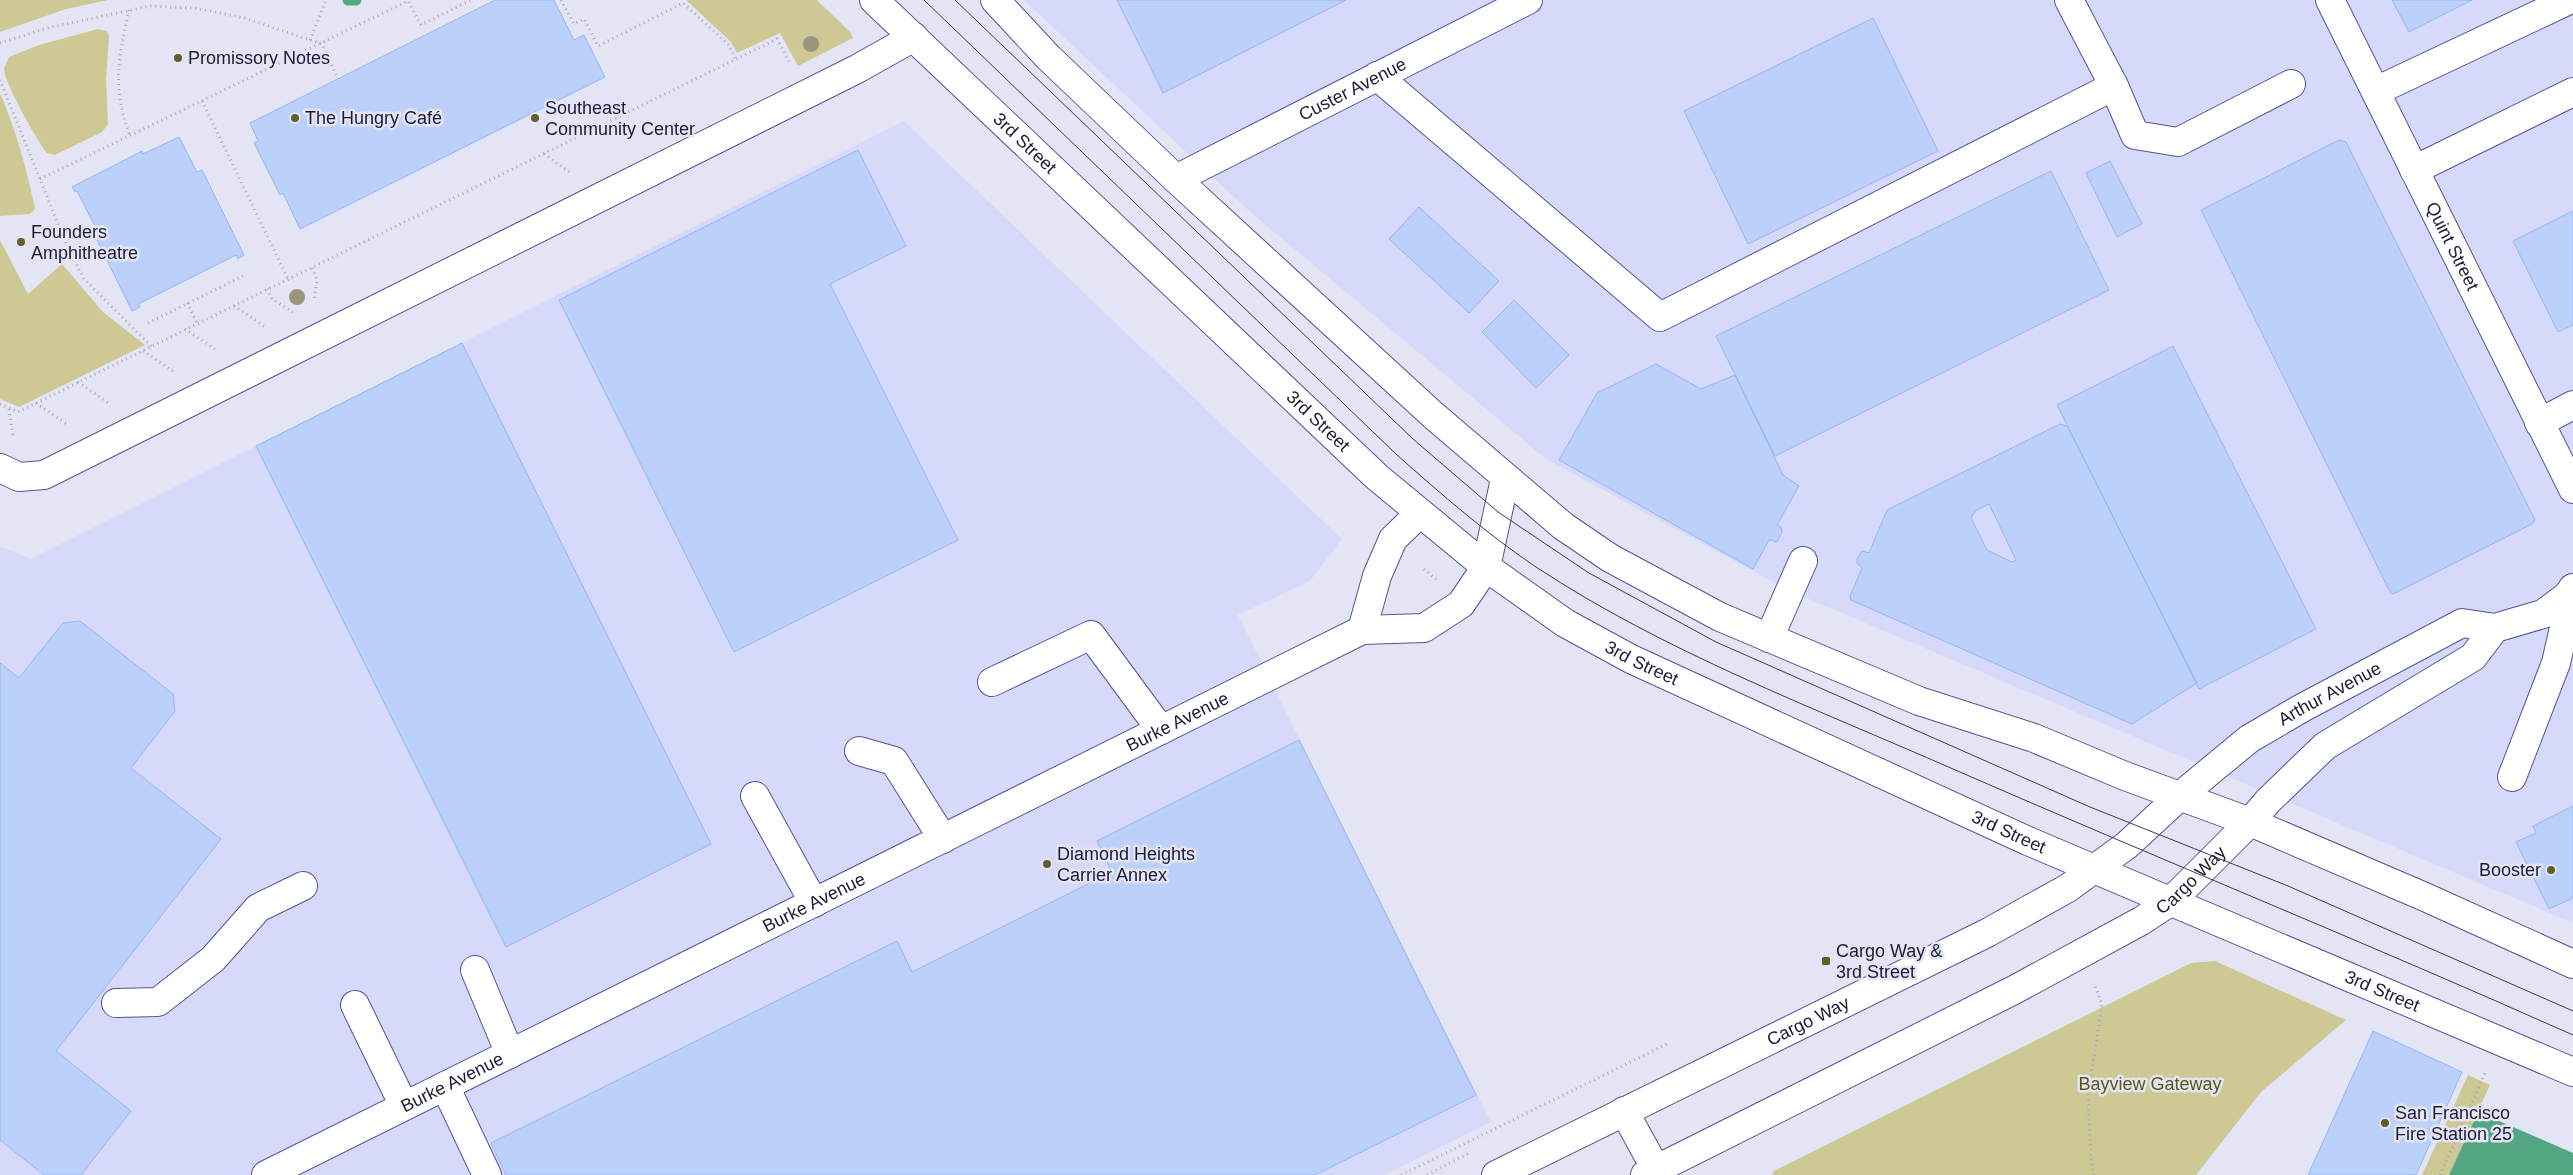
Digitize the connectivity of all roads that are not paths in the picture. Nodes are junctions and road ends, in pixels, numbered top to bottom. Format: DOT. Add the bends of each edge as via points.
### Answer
graph roads {
  1 [pos="874,0"];
  2 [pos="995,0"];
  3 [pos="1021,0"];
  4 [pos="1528,0"];
  5 [pos="2069,0"];
  6 [pos="2570,0"];
  7 [pos="2332,1"];
  8 [pos="914,38"];
  9 [pos="1048,57"];
  10 [pos="1378,76"];
  11 [pos="2291,84"];
  12 [pos="2114,86"];
  13 [pos="2376,91"];
  14 [pos="2573,92"];
  15 [pos="2414,170"];
  16 [pos="1176,179"];
  17 [pos="2573,405"];
  18 [pos="2539,423"];
  19 [pos="0,468"];
  20 [pos="1506,478"];
  21 [pos="2573,489"];
  22 [pos="1420,513"];
  23 [pos="1803,561"];
  24 [pos="1486,567"];
  25 [pos="2573,588"];
  26 [pos="2495,628"];
  27 [pos="1362,630"];
  28 [pos="1768,638"];
  29 [pos="992,682"];
  30 [pos="1161,730"];
  31 [pos="859,751"];
  32 [pos="2512,777"];
  33 [pos="755,796"];
  34 [pos="2180,796"];
  35 [pos="2250,822"];
  36 [pos="943,839"];
  37 [pos="2096,870"];
  38 [pos="303,886"];
  39 [pos="2170,902"];
  40 [pos="814,903"];
  41 [pos="2573,964"];
  42 [pos="475,970"];
  43 [pos="116,1003"];
  44 [pos="355,1006"];
  45 [pos="510,1054"];
  46 [pos="2573,1072"];
  47 [pos="445,1086"];
  48 [pos="404,1106"];
  49 [pos="1624,1111"];
  50 [pos="1653,1173"];
  51 [pos="266,1175"];
  52 [pos="487,1175"];
  53 [pos="1496,1175"];
  1 -- 8 [label="main road, 3rd Street"];
  2 -- 9 [label="main road"];
  3 -- 9 [label="main road"];
  4 -- 10 [label="main road, Custer Avenue"];
  5 -- 12 [label="main road"];
  6 -- 13 [label="main road"];
  7 -- 13 [label="main road, Quint Street"];
  8 -- 19 [label="main road" via="44,475 19,477"];
  8 -- 22 [label="main road, 3rd Street" via="1377,477"];
  9 -- 16 [label="main road"];
  10 -- 12 [label="main road" via="1660,317"];
  10 -- 16 [label="main road, Custer Avenue"];
  11 -- 12 [label="main road" via="2178,142 2135,135"];
  13 -- 15 [label="main road, Quint Street"];
  14 -- 15 [label="main road"];
  15 -- 18 [label="main road, Quint Street"];
  16 -- 20 [label="main road"];
  17 -- 18 [label="main road"];
  18 -- 21 [label="main road, Quint Street"];
  20 -- 24 [label="main road, Burke Avenue"];
  20 -- 28 [label="main road" via="1562,526 1610,558 1666,590"];
  22 -- 24 [label="main road, 3rd Street"];
  22 -- 27 [label="main road" via="1393,539 1377,576"];
  23 -- 28 [label="main road"];
  24 -- 27 [label="main road, Burke Avenue" via="1461,604 1424,628"];
  24 -- 37 [label="main road, 3rd Street" via="1566,623 1631,659"];
  25 -- 26 [label="main road, Arthur Avenue" via="2543,614"];
  25 -- 32 [label="main road" via="2556,664"];
  26 -- 34 [label="main road, Arthur Avenue" via="2462,623 2328,694 2249,740"];
  26 -- 35 [label="main road" via="2473,657 2325,746"];
  27 -- 30 [label="main road, Burke Avenue"];
  28 -- 34 [label="main road" via="1919,701 2034,738"];
  29 -- 30 [label="main road" via="1091,635"];
  30 -- 36 [label="main road, Burke Avenue"];
  31 -- 36 [label="main road" via="894,761"];
  33 -- 40 [label="main road"];
  34 -- 35 [label="main road"];
  34 -- 37 [label="main road, Cargo Way"];
  35 -- 39 [label="main road, Cargo Way"];
  35 -- 41 [label="main road"];
  36 -- 40 [label="main road, Burke Avenue"];
  37 -- 39 [label="main road, 3rd Street"];
  37 -- 49 [label="main road, Cargo Way" via="1987,933"];
  38 -- 43 [label="main road" via="258,908 213,959 158,1002"];
  39 -- 46 [label="main road, 3rd Street"];
  39 -- 50 [label="main road, Cargo Way" via="2082,955"];
  40 -- 45 [label="main road, Burke Avenue"];
  42 -- 45 [label="main road"];
  44 -- 48 [label="main road"];
  45 -- 47 [label="main road, Burke Avenue"];
  47 -- 48 [label="main road, Burke Avenue"];
  47 -- 52 [label="main road"];
  48 -- 51 [label="main road, Burke Avenue"];
  49 -- 50 [label="main road"];
  49 -- 53 [label="main road, Cargo Way"];
}
